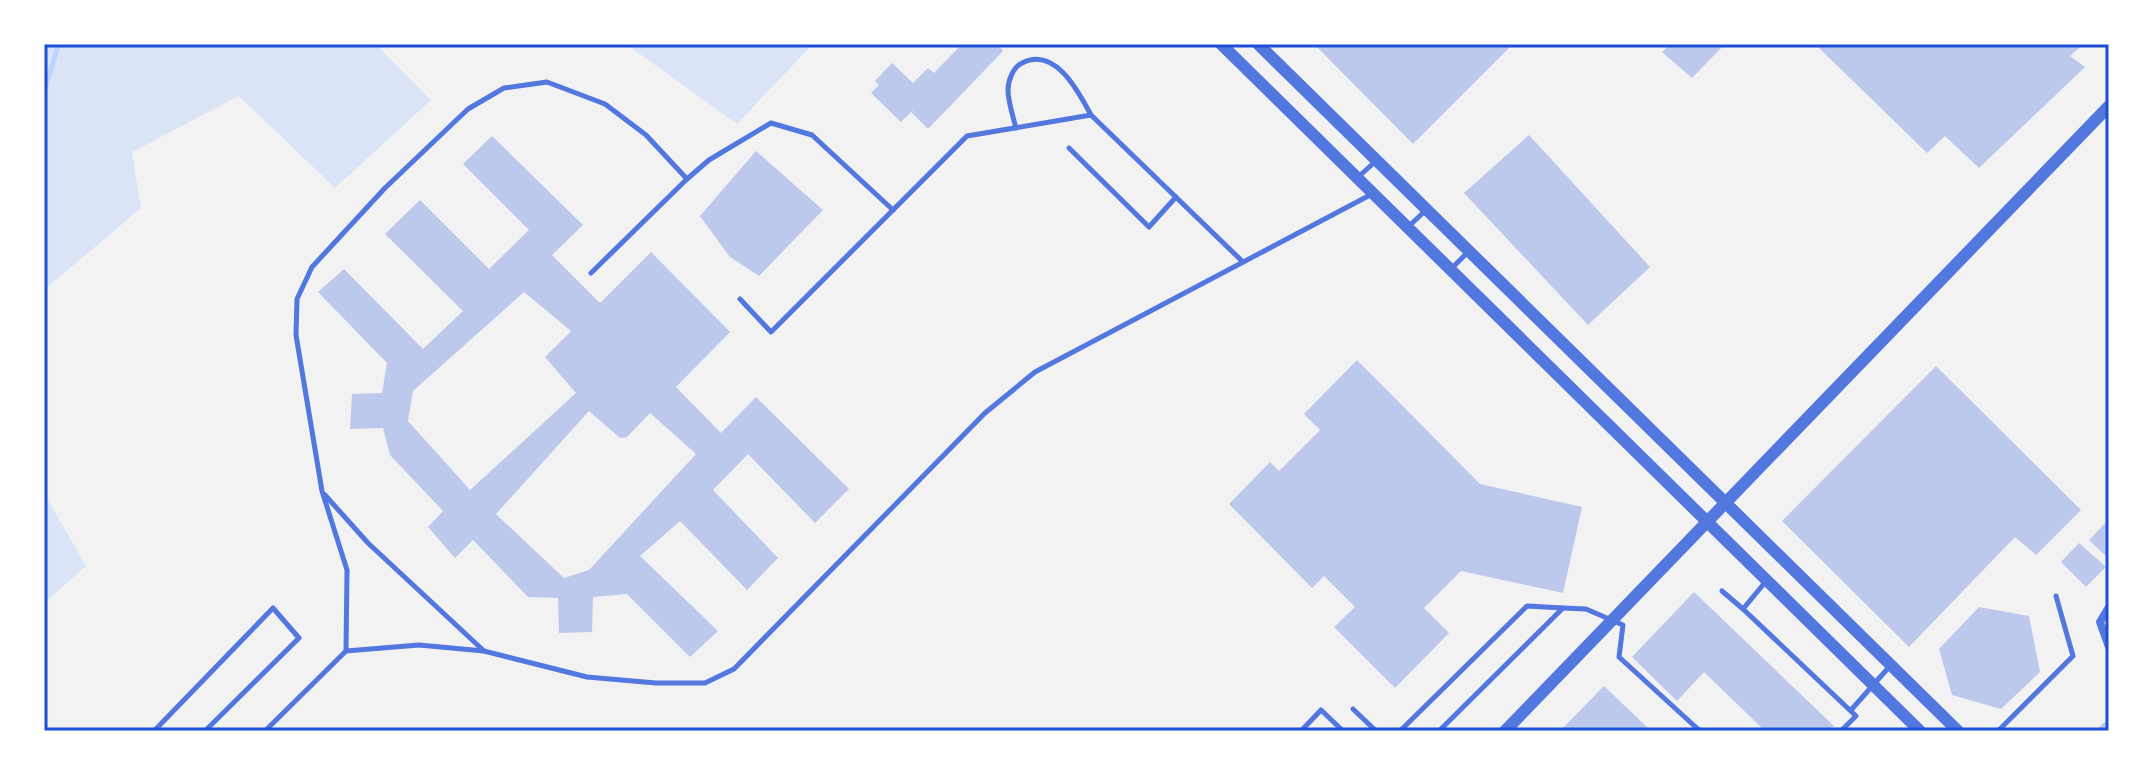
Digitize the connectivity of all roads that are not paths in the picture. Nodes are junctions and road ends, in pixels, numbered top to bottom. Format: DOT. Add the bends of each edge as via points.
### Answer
graph roads {
  1 [pos="1221,44"];
  2 [pos="1258,44"];
  3 [pos="2109,106"];
  4 [pos="1091,115"];
  5 [pos="1016,128"];
  6 [pos="1069,148"];
  7 [pos="1376,160"];
  8 [pos="687,179"];
  9 [pos="1357,179"];
  10 [pos="1372,194"];
  11 [pos="1176,197"];
  12 [pos="1427,209"];
  13 [pos="893,210"];
  14 [pos="1408,227"];
  15 [pos="1469,251"];
  16 [pos="1243,262"];
  17 [pos="1451,269"];
  18 [pos="591,273"];
  19 [pos="740,299"];
  20 [pos="322,491"];
  21 [pos="1726,504"];
  22 [pos="1708,523"];
  23 [pos="1767,580"];
  24 [pos="1722,591"];
  25 [pos="2056,596"];
  26 [pos="2109,607"];
  27 [pos="1563,608"];
  28 [pos="1743,609"];
  29 [pos="1612,618"];
  30 [pos="2109,647"];
  31 [pos="346,651"];
  32 [pos="484,651"];
  33 [pos="1891,666"];
  34 [pos="1873,684"];
  35 [pos="1353,709"];
  36 [pos="1851,710"];
  37 [pos="154,731"];
  38 [pos="205,731"];
  39 [pos="265,731"];
  40 [pos="1301,731"];
  41 [pos="1343,731"];
  42 [pos="1376,731"];
  43 [pos="1400,731"];
  44 [pos="1439,731"];
  45 [pos="1505,731"];
  46 [pos="1700,731"];
  47 [pos="1841,731"];
  48 [pos="1920,731"];
  49 [pos="1958,731"];
  50 [pos="1998,731"];
  1 -- 9 [label="street"];
  2 -- 7 [label="street"];
  3 -- 21 [label="street"];
  4 -- 5 [label="lane"];
  4 -- 5 [label="lane" via="1060,69 1032,60 1019,64 1007,90"];
  4 -- 11 [label="lane"];
  5 -- 13 [label="lane" via="967,136"];
  6 -- 11 [label="lane" via="1149,227"];
  7 -- 9 [label="lane"];
  7 -- 12 [label="street"];
  8 -- 13 [label="lane" via="771,123 812,135"];
  8 -- 18 [label="lane"];
  8 -- 20 [label="lane" via="646,135 605,104 547,82 504,88 468,109 329,248 312,267 297,299 296,335"];
  9 -- 10 [label="street"];
  10 -- 14 [label="street"];
  10 -- 16 [label="lane"];
  11 -- 16 [label="lane"];
  12 -- 14 [label="lane"];
  12 -- 15 [label="street"];
  13 -- 19 [label="lane" via="771,332"];
  14 -- 17 [label="street"];
  15 -- 17 [label="lane"];
  15 -- 21 [label="street"];
  16 -- 32 [label="lane" via="1035,372 985,413 734,669 705,683 656,683 587,677"];
  17 -- 22 [label="street"];
  20 -- 31 [label="lane" via="347,570"];
  20 -- 32 [label="lane" via="368,543"];
  21 -- 22 [label="street"];
  21 -- 33 [label="street"];
  22 -- 23 [label="street"];
  22 -- 29 [label="street"];
  23 -- 28 [label="lane"];
  23 -- 34 [label="street"];
  24 -- 28 [label="lane"];
  25 -- 50 [label="lane" via="2073,656"];
  26 -- 30 [label="street" via="2100,622"];
  27 -- 29 [label="lane"];
  27 -- 43 [label="lane" via="1527,606"];
  27 -- 44 [label="lane"];
  28 -- 36 [label="lane"];
  29 -- 45 [label="street"];
  29 -- 46 [label="lane" via="1623,625 1619,657"];
  31 -- 32 [label="lane" via="419,645"];
  31 -- 39 [label="lane"];
  33 -- 34 [label="lane"];
  33 -- 49 [label="street"];
  34 -- 36 [label="lane"];
  34 -- 48 [label="street"];
  35 -- 42 [label="lane"];
  36 -- 47 [label="lane" via="1856,716"];
  37 -- 38 [label="lane" via="273,608 299,638"];
  40 -- 41 [label="lane" via="1321,710"];
}
